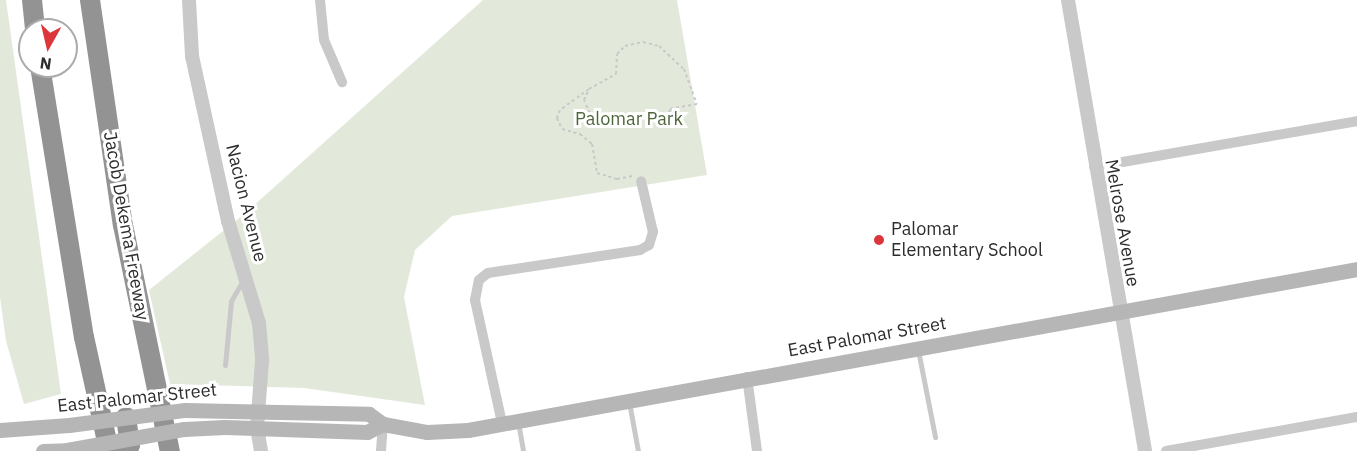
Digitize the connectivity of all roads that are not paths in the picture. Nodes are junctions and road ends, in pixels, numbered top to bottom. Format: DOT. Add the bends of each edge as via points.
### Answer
graph roads {
  1 [pos="32,0"];
  2 [pos="90,0"];
  3 [pos="189,0"];
  4 [pos="320,0"];
  5 [pos="1068,0"];
  6 [pos="33,18"];
  7 [pos="42,78"];
  8 [pos="342,81"];
  9 [pos="1357,121"];
  10 [pos="1094,167"];
  11 [pos="642,179"];
  12 [pos="1357,269"];
  13 [pos="246,277"];
  14 [pos="1118,310"];
  15 [pos="918,348"];
  16 [pos="225,364"];
  17 [pos="747,377"];
  18 [pos="628,401"];
  19 [pos="258,410"];
  20 [pos="126,417"];
  21 [pos="1357,417"];
  22 [pos="510,422"];
  23 [pos="383,424"];
  24 [pos="257,428"];
  25 [pos="0,430"];
  26 [pos="935,437"];
  27 [pos="130,446"];
  28 [pos="67,450"];
  29 [pos="43,451"];
  30 [pos="109,451"];
  31 [pos="170,451"];
  32 [pos="261,451"];
  33 [pos="381,451"];
  34 [pos="523,451"];
  35 [pos="638,451"];
  36 [pos="757,451"];
  37 [pos="1145,451"];
  38 [pos="1166,451"];
  1 -- 6 [label="highway"];
  2 -- 31 [label="highway, Jacob Dekema Freeway" via="123,225"];
  3 -- 13 [label="street, Nacion Avenue" via="192,56 228,221"];
  4 -- 8 [label="street" via="324,40"];
  5 -- 10 [label="street, Melrose Avenue"];
  7 -- 30 [label="highway" via="84,337"];
  9 -- 10 [label="street"];
  10 -- 14 [label="street, Melrose Avenue"];
  11 -- 22 [label="street" via="653,232 649,245 640,250 488,273 479,280 475,300"];
  12 -- 14 [label="main road, East Palomar Street"];
  13 -- 16 [label="lane" via="231,301"];
  13 -- 19 [label="street, Nacion Avenue" via="262,346"];
  14 -- 15 [label="main road, East Palomar Street"];
  14 -- 37 [label="street, Melrose Avenue"];
  15 -- 17 [label="main road, East Palomar Street"];
  15 -- 26 [label="lane"];
  17 -- 18 [label="main road, East Palomar Street"];
  17 -- 36 [label="street"];
  18 -- 22 [label="main road, East Palomar Street"];
  18 -- 35 [label="lane"];
  19 -- 20 [label="main road, East Palomar Street, bridge" via="185,410"];
  19 -- 23 [label="main road, East Palomar Street" via="369,414"];
  19 -- 24 [label="street, Nacion Avenue"];
  20 -- 25 [label="main road, East Palomar Street, bridge"];
  20 -- 27 [label="highway"];
  21 -- 38 [label="street"];
  22 -- 23 [label="main road, East Palomar Street" via="427,432"];
  22 -- 34 [label="lane"];
  23 -- 24 [label="main road, East Palomar Street" via="367,432"];
  23 -- 33 [label="street"];
  24 -- 27 [label="main road, East Palomar Street, bridge" via="184,429"];
  24 -- 32 [label="street, Nacion Avenue"];
  27 -- 28 [label="main road, East Palomar Street, bridge"];
  28 -- 29 [label="main road, East Palomar Street"];
}
